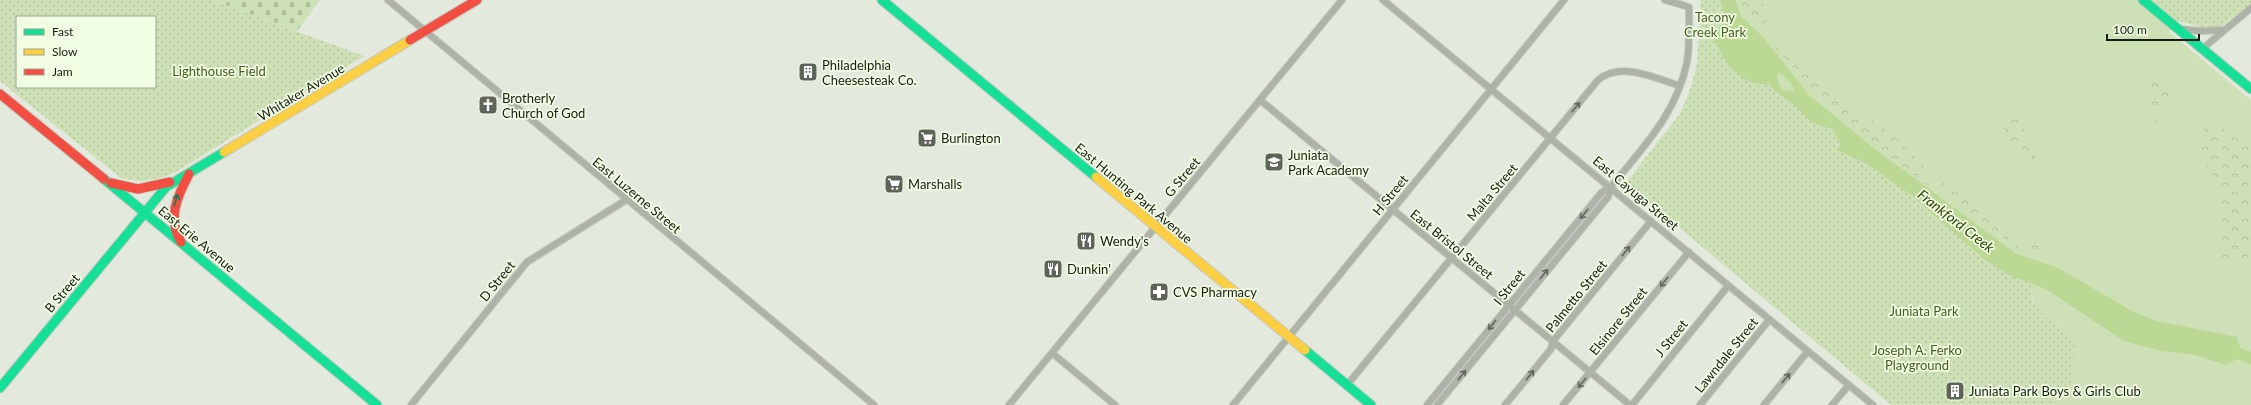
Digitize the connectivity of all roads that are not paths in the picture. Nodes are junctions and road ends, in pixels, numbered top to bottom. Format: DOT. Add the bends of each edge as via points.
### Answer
graph roads {
  1 [pos="388,0"];
  2 [pos="477,0"];
  3 [pos="882,0"];
  4 [pos="1342,0"];
  5 [pos="1383,0"];
  6 [pos="1564,0"];
  7 [pos="1665,0"];
  8 [pos="2143,0"];
  9 [pos="2251,8"];
  10 [pos="2178,29"];
  11 [pos="2225,30"];
  12 [pos="426,31"];
  13 [pos="2202,49"];
  14 [pos="1680,86"];
  15 [pos="1491,89"];
  16 [pos="2251,89"];
  17 [pos="0,94"];
  18 [pos="1260,100"];
  19 [pos="1551,137"];
  20 [pos="190,172"];
  21 [pos="102,178"];
  22 [pos="177,180"];
  23 [pos="1611,187"];
  24 [pos="626,200"];
  25 [pos="1392,209"];
  26 [pos="145,213"];
  27 [pos="1651,221"];
  28 [pos="1155,226"];
  29 [pos="188,249"];
  30 [pos="1689,252"];
  31 [pos="1450,258"];
  32 [pos="1728,286"];
  33 [pos="1509,305"];
  34 [pos="1515,310"];
  35 [pos="1769,320"];
  36 [pos="1288,337"];
  37 [pos="1553,341"];
  38 [pos="1808,351"];
  39 [pos="1052,353"];
  40 [pos="1590,372"];
  41 [pos="1346,385"];
  42 [pos="1849,385"];
  43 [pos="0,388"];
  44 [pos="377,405"];
  45 [pos="411,405"];
  46 [pos="874,405"];
  47 [pos="1009,405"];
  48 [pos="1115,405"];
  49 [pos="1232,405"];
  50 [pos="1371,405"];
  51 [pos="1427,405"];
  52 [pos="1437,405"];
  53 [pos="1505,405"];
  54 [pos="1563,405"];
  55 [pos="1631,405"];
  56 [pos="1700,405"];
  57 [pos="1764,405"];
  58 [pos="1832,405"];
  59 [pos="1873,405"];
  1 -- 12 [label="street, East Luzerne Street"];
  2 -- 12 [label="main road, Whitaker Avenue"];
  3 -- 28 [label="main road, East Hunting Park Avenue"];
  4 -- 18 [label="street, G Street"];
  5 -- 15 [label="street, East Cayuga Street"];
  6 -- 15 [label="street, H Street"];
  7 -- 14 [label="street, I Street" via="1689,7 1687,61"];
  8 -- 10 [label="main road"];
  9 -- 11 [label="street"];
  10 -- 11 [label="street"];
  10 -- 13 [label="main road"];
  11 -- 13 [label="street"];
  12 -- 20 [label="main road, Whitaker Avenue"];
  12 -- 24 [label="street, East Luzerne Street"];
  13 -- 16 [label="main road"];
  19 -- 14 [label="street, Malta Street, one-way" via="1606,73 1623,70"];
  14 -- 23 [label="street, I Street" via="1674,103 1661,125"];
  15 -- 19 [label="street, East Cayuga Street"];
  15 -- 25 [label="street, H Street"];
  17 -- 21 [label="main road, East Erie Avenue"];
  18 -- 25 [label="street, East Bristol Street"];
  18 -- 28 [label="street, G Street"];
  19 -- 23 [label="street, East Cayuga Street"];
  19 -- 31 [label="street, Malta Street"];
  20 -- 22 [label="main road, Whitaker Avenue"];
  29 -- 20 [label="main road, one-way" via="180,240 175,228 173,210 177,195"];
  21 -- 22 [label="main road" via="110,183 138,189"];
  21 -- 26 [label="main road, East Erie Avenue"];
  22 -- 26 [label="main road, Whitaker Avenue" via="166,187"];
  23 -- 27 [label="street, East Cayuga Street"];
  23 -- 33 [label="street, I Street, one-way" via="1602,192"];
  34 -- 23 [label="street, I Street, one-way" via="1608,196"];
  24 -- 45 [label="street, D Street" via="527,262"];
  24 -- 46 [label="street, East Luzerne Street"];
  25 -- 31 [label="street, East Bristol Street"];
  25 -- 36 [label="street, H Street"];
  26 -- 29 [label="main road, East Erie Avenue"];
  26 -- 43 [label="main road, B Street"];
  27 -- 30 [label="street, East Cayuga Street"];
  37 -- 27 [label="street, Palmetto Street, one-way"];
  28 -- 36 [label="main road, East Hunting Park Avenue"];
  28 -- 39 [label="street, G Street"];
  29 -- 44 [label="main road, East Erie Avenue"];
  30 -- 32 [label="street, East Cayuga Street"];
  30 -- 40 [label="street, Elsinore Street, one-way"];
  31 -- 33 [label="street, East Bristol Street"];
  31 -- 41 [label="street, Malta Street"];
  32 -- 35 [label="street, East Cayuga Street"];
  32 -- 55 [label="street, J Street"];
  33 -- 34 [label="street, East Bristol Street"];
  33 -- 51 [label="street, I Street, one-way"];
  34 -- 37 [label="street, East Bristol Street"];
  52 -- 34 [label="street, I Street, one-way"];
  35 -- 38 [label="street, East Cayuga Street"];
  35 -- 56 [label="street, Lawndale Street"];
  36 -- 41 [label="main road, East Hunting Park Avenue"];
  36 -- 49 [label="street, H Street"];
  37 -- 40 [label="street, East Bristol Street"];
  53 -- 37 [label="street, Palmetto Street, one-way" via="1551,349"];
  38 -- 42 [label="street, East Cayuga Street"];
  57 -- 38 [label="street, one-way"];
  39 -- 47 [label="street, G Street"];
  39 -- 48 [label="street"];
  40 -- 54 [label="street, Elsinore Street, one-way"];
  40 -- 55 [label="street, East Bristol Street"];
  41 -- 50 [label="main road, East Hunting Park Avenue"];
  42 -- 58 [label="street"];
  42 -- 59 [label="street, East Cayuga Street"];
}
